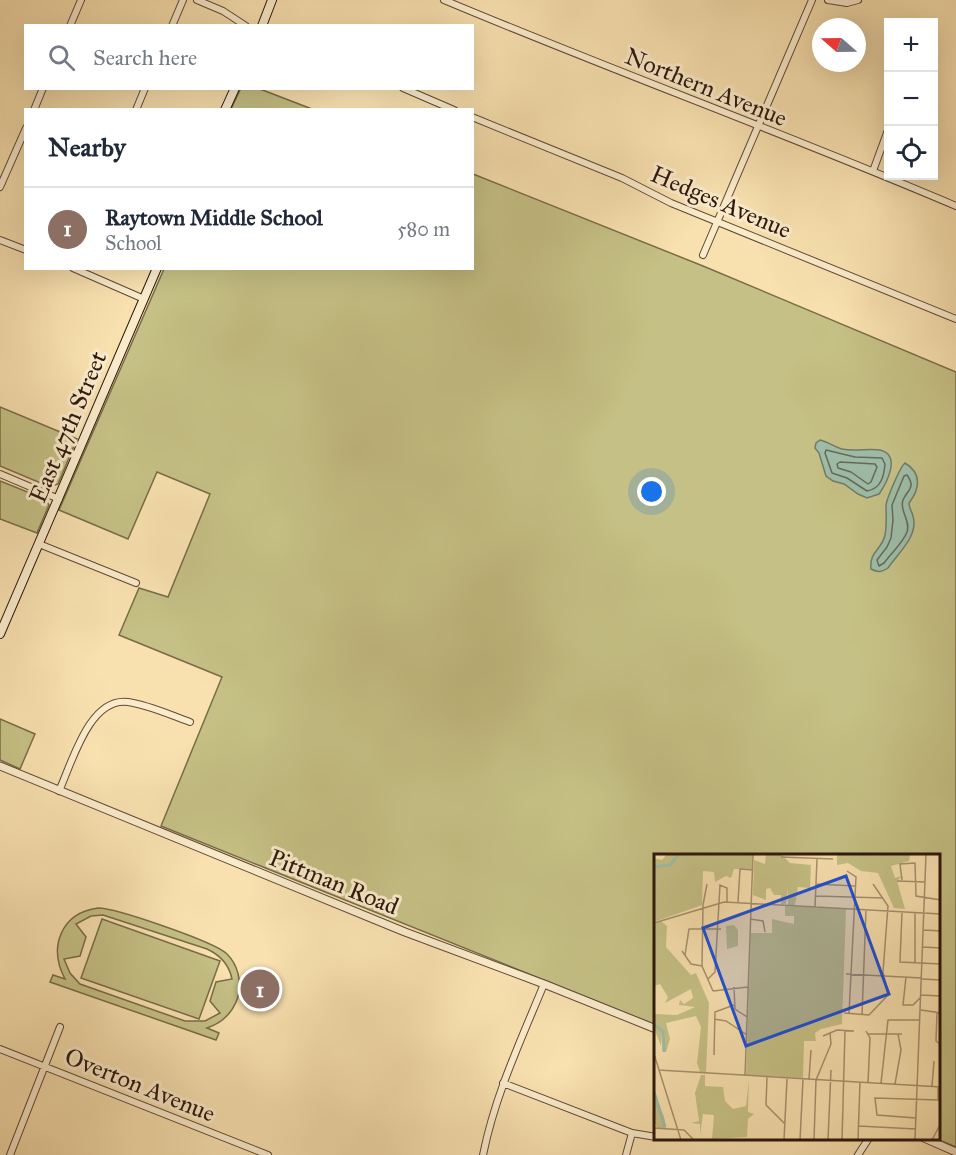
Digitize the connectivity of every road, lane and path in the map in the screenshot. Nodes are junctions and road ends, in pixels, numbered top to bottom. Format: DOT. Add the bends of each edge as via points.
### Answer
graph roads {
  1 [pos="81,0"];
  2 [pos="183,0"];
  3 [pos="197,0"];
  4 [pos="273,0"];
  5 [pos="444,0"];
  6 [pos="812,0"];
  7 [pos="828,0"];
  8 [pos="858,0"];
  9 [pos="71,24"];
  10 [pos="173,24"];
  11 [pos="243,24"];
  12 [pos="263,24"];
  13 [pos="42,90"];
  14 [pos="144,90"];
  15 [pos="233,90"];
  16 [pos="408,90"];
  17 [pos="35,108"];
  18 [pos="137,108"];
  19 [pos="226,108"];
  20 [pos="449,108"];
  21 [pos="474,118"];
  22 [pos="758,127"];
  23 [pos="24,133"];
  24 [pos="884,141"];
  25 [pos="873,171"];
  26 [pos="0,187"];
  27 [pos="956,206"];
  28 [pos="717,222"];
  29 [pos="0,240"];
  30 [pos="24,249"];
  31 [pos="703,255"];
  32 [pos="78,270"];
  33 [pos="156,270"];
  34 [pos="144,299"];
  35 [pos="956,319"];
  36 [pos="0,474"];
  37 [pos="59,499"];
  38 [pos="39,544"];
  39 [pos="136,583"];
  40 [pos="0,634"];
  41 [pos="190,722"];
  42 [pos="0,766"];
  43 [pos="59,791"];
  44 [pos="544,984"];
  45 [pos="60,1027"];
  46 [pos="654,1028"];
  47 [pos="0,1049"];
  48 [pos="45,1067"];
  49 [pos="503,1083"];
  50 [pos="632,1133"];
  51 [pos="654,1137"];
  52 [pos="868,1140"];
  53 [pos="929,1140"];
  54 [pos="956,1152"];
  55 [pos="10,1155"];
  56 [pos="268,1155"];
  57 [pos="483,1155"];
  58 [pos="626,1155"];
  59 [pos="858,1155"];
  1 -- 9 [label="street"];
  2 -- 10 [label="street"];
  3 -- 11 [label="street" via="223,10"];
  4 -- 12 [label="main road"];
  5 -- 22 [label="street, Northern Avenue"];
  6 -- 22 [label="street"];
  7 -- 8 [label="street"];
  13 -- 17 [label="street"];
  14 -- 18 [label="street"];
  15 -- 19 [label="main road"];
  16 -- 20 [label="street"];
  21 -- 28 [label="street, Hedges Avenue" via="622,178"];
  22 -- 25 [label="street, Northern Avenue"];
  22 -- 28 [label="street"];
  23 -- 26 [label="street"];
  24 -- 25 [label="street"];
  25 -- 27 [label="street, Northern Avenue"];
  28 -- 31 [label="street"];
  28 -- 35 [label="street, Hedges Avenue"];
  29 -- 30 [label="street"];
  32 -- 34 [label="street"];
  33 -- 34 [label="main road, East 47th Street"];
  34 -- 37 [label="main road, East 47th Street"];
  36 -- 37 [label="street"];
  37 -- 38 [label="main road, East 47th Street"];
  38 -- 39 [label="street"];
  38 -- 40 [label="main road, East 47th Street"];
  41 -- 43 [label="street" via="145,706 125,702 108,705 90,721"];
  42 -- 43 [label="street, Pittman Road"];
  43 -- 44 [label="street, Pittman Road" via="405,932"];
  44 -- 46 [label="street, Pittman Road"];
  44 -- 49 [label="street"];
  45 -- 48 [label="street"];
  47 -- 48 [label="street, Overton Avenue"];
  48 -- 55 [label="street"];
  48 -- 56 [label="street, Overton Avenue"];
  49 -- 50 [label="street"];
  49 -- 57 [label="street"];
  50 -- 51 [label="street"];
  50 -- 58 [label="street"];
  52 -- 59 [label="street"];
  53 -- 54 [label="street"];
}
